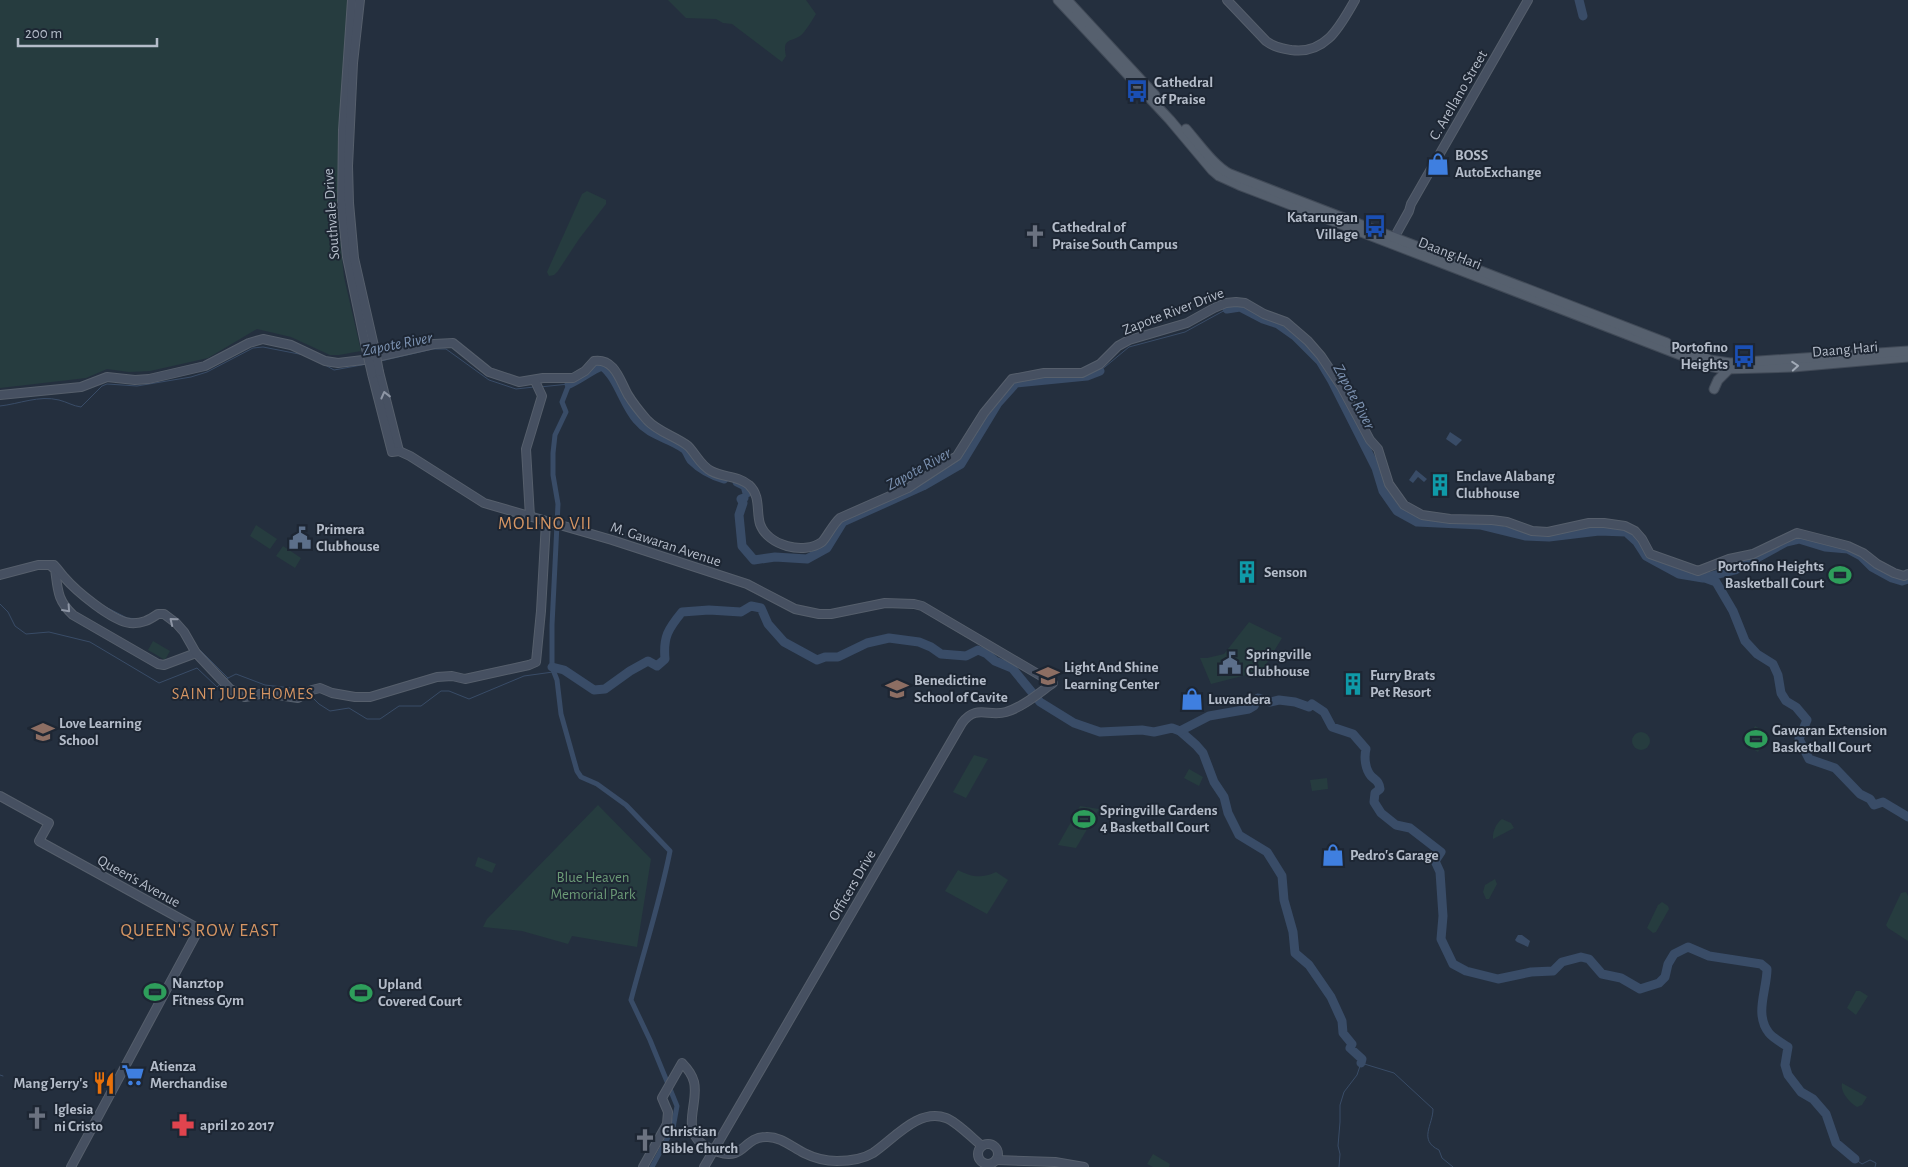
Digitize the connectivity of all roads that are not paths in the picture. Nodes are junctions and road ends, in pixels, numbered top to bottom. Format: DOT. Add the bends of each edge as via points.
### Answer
graph roads {
  1 [pos="352,0"];
  2 [pos="360,0"];
  3 [pos="1058,0"];
  4 [pos="1067,0"];
  5 [pos="1227,0"];
  6 [pos="1355,0"];
  7 [pos="1528,0"];
  8 [pos="1392,237"];
  9 [pos="370,347"];
  10 [pos="1908,351"];
  11 [pos="1908,357"];
  12 [pos="1729,369"];
  13 [pos="538,385"];
  14 [pos="1714,389"];
  15 [pos="0,394"];
  16 [pos="395,452"];
  17 [pos="530,517"];
  18 [pos="548,522"];
  19 [pos="50,565"];
  20 [pos="1908,574"];
  21 [pos="0,575"];
  22 [pos="196,653"];
  23 [pos="1053,683"];
  24 [pos="0,796"];
  25 [pos="982,1146"];
  26 [pos="713,1150"];
  27 [pos="996,1159"];
  28 [pos="983,1165"];
  29 [pos="70,1167"];
  30 [pos="643,1167"];
  31 [pos="704,1167"];
  32 [pos="1084,1167"];
  1 -- 9 [label="street, Southvale Drive" via="343,130 342,207 347,257"];
  2 -- 9 [label="street, Southvale Drive" via="353,63 348,203"];
  3 -- 12 [label="main road, Daang Hari" via="1212,170 1227,180 1703,364"];
  4 -- 8 [label="main road, Daang Hari" via="1222,171"];
  5 -- 6 [label="street" via="1273,47 1294,50 1308,50 1324,44"];
  7 -- 8 [label="street, C. Arellano Street"];
  8 -- 10 [label="main road, Daang Hari" via="1710,360 1730,362"];
  9 -- 16 [label="street, Southvale Drive, bridge"];
  12 -- 11 [label="main road, Daang Hari, one-way"];
  12 -- 14 [label="main road"];
  13 -- 15 [label="street, Zapote River Drive" via="513,381 489,372 453,343 338,363 291,345 262,339 205,366 149,379 107,377 81,387"];
  13 -- 17 [label="street" via="542,396 526,449"];
  13 -- 20 [label="street, Zapote River Drive" via="543,378 573,378 594,361 610,364 630,397 658,430 687,445 713,472 739,478 752,488 766,534 785,546 806,548 824,540 840,518 908,488 957,456 984,413 1012,379 1044,373 1082,374 1129,340 1187,323 1226,303 1246,303 1286,322 1321,356 1378,449 1395,495 1404,505 1422,515 1507,522 1532,532 1589,523 1625,526 1635,531 1650,554 1698,571 1753,554 1797,534 1848,546 1894,573"];
  16 -- 17 [label="street, M. Gawaran Avenue" via="429,467 477,500"];
  17 -- 18 [label="street, M. Gawaran Avenue"];
  18 -- 22 [label="street" via="536,662 529,665 472,678 437,677 376,696 355,697 320,688 298,698 264,693 245,697 233,692"];
  18 -- 23 [label="street, M. Gawaran Avenue" via="747,584 797,609 819,614 842,613 873,604 914,604 929,608"];
  19 -- 21 [label="street" via="38,564"];
  22 -- 19 [label="street, one-way" via="184,632 164,614 140,623 122,621 86,598 57,567"];
  19 -- 22 [label="street, one-way" via="55,569 61,602 73,615 158,664"];
  23 -- 26 [label="street, Officers Drive" via="1005,712 975,712 962,722"];
  24 -- 29 [label="street, Queen's Avenue" via="49,823 39,841 199,929"];
  25 -- 26 [label="street" via="949,1119 935,1116 916,1121 872,1153 854,1160 821,1160 779,1139 766,1137 755,1139 734,1155"];
  25 -- 27 [label="street" via="993,1146 997,1151"];
  25 -- 28 [label="street" via="978,1154"];
  26 -- 30 [label="street" via="693,1131 694,1080 682,1062 664,1095 669,1118"];
  26 -- 31 [label="street, Officers Drive"];
  27 -- 28 [label="street"];
  27 -- 32 [label="street"];
}
